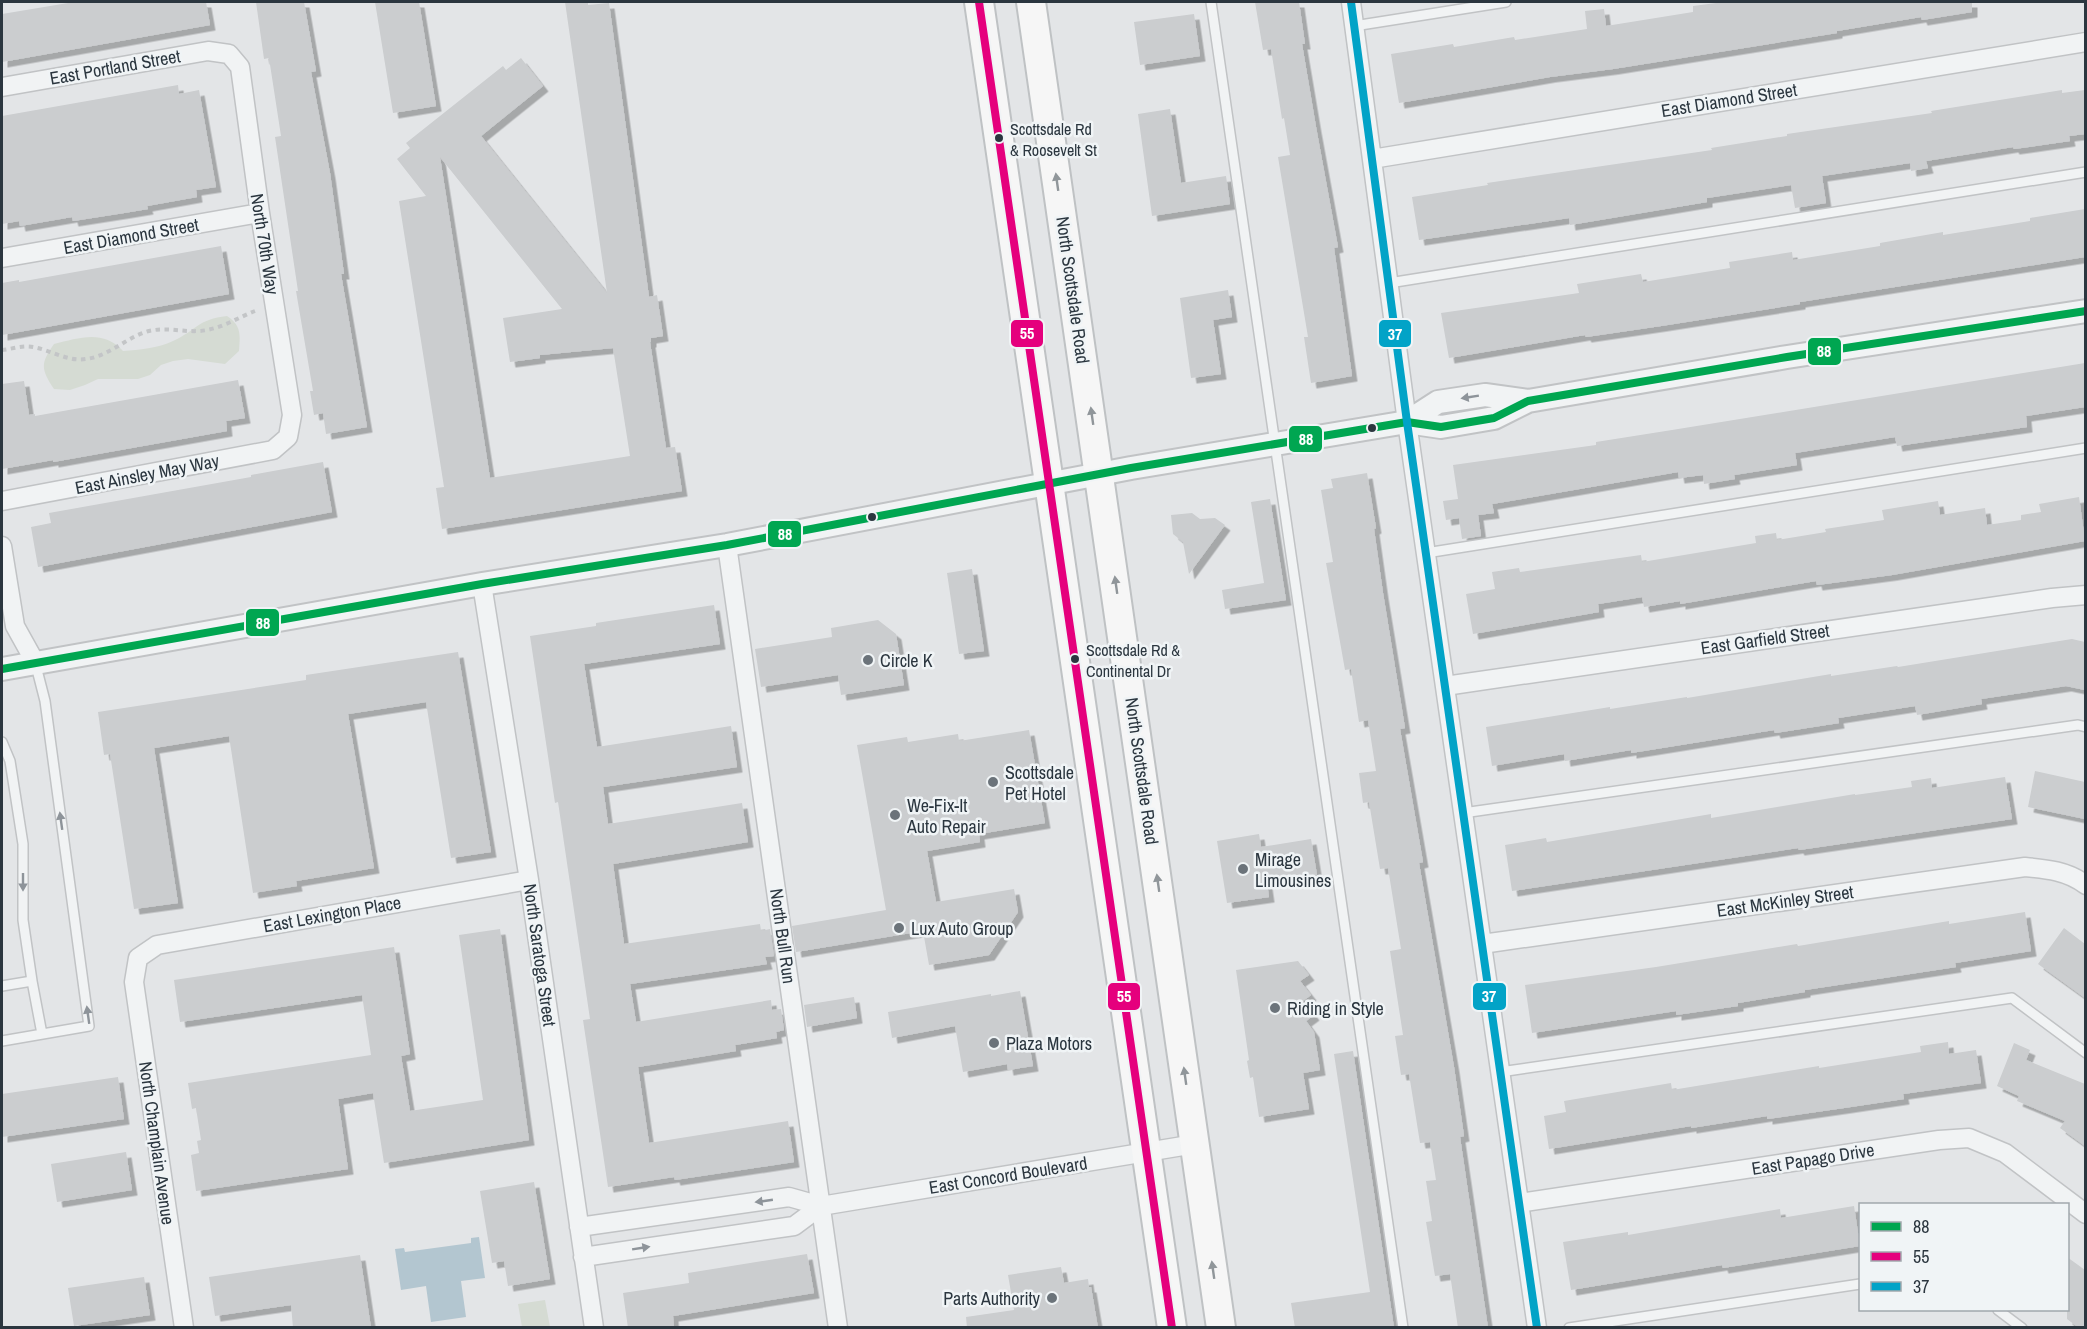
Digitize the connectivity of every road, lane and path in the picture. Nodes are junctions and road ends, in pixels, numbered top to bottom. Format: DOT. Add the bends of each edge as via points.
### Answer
graph roads {
  1 [pos="979,2"];
  2 [pos="1031,2"];
  3 [pos="1211,2"];
  4 [pos="1351,2"];
  5 [pos="1506,2"];
  6 [pos="1354,26"];
  7 [pos="2085,42"];
  8 [pos="230,54"];
  9 [pos="2,87"];
  10 [pos="1372,159"];
  11 [pos="2085,172"];
  12 [pos="260,213"];
  13 [pos="2,258"];
  14 [pos="1389,283"];
  15 [pos="258,310"];
  16 [pos="2085,311"];
  17 [pos="2,350"];
  18 [pos="1407,422"];
  19 [pos="288,437"];
  20 [pos="1276,445"];
  21 [pos="2085,448"];
  22 [pos="1100,474"];
  23 [pos="1050,483"];
  24 [pos="2,501"];
  25 [pos="726,545"];
  26 [pos="1426,553"];
  27 [pos="2,554"];
  28 [pos="482,584"];
  29 [pos="2085,596"];
  30 [pos="35,662"];
  31 [pos="2,669"];
  32 [pos="1445,686"];
  33 [pos="2085,727"];
  34 [pos="2,742"];
  35 [pos="1463,813"];
  36 [pos="529,880"];
  37 [pos="2085,885"];
  38 [pos="1482,944"];
  39 [pos="138,958"];
  40 [pos="32,981"];
  41 [pos="2,986"];
  42 [pos="42,1034"];
  43 [pos="2,1041"];
  44 [pos="2085,1053"];
  45 [pos="1500,1072"];
  46 [pos="1195,1144"];
  47 [pos="1147,1152"];
  48 [pos="1519,1203"];
  49 [pos="821,1206"];
  50 [pos="2085,1214"];
  51 [pos="579,1227"];
  52 [pos="583,1257"];
  53 [pos="1859,1284"];
  54 [pos="1999,1311"];
  55 [pos="184,1328"];
  56 [pos="594,1328"];
  57 [pos="838,1328"];
  58 [pos="1172,1328"];
  59 [pos="1221,1328"];
  60 [pos="1403,1328"];
  61 [pos="1537,1328"];
  62 [pos="1569,1328"];
  63 [pos="2022,1328"];
  1 -- 23 [label="main road"];
  22 -- 2 [label="main road, North Scottsdale Road, one-way"];
  3 -- 20 [label="lane"];
  4 -- 6 [label="street"];
  5 -- 6 [label="lane"];
  6 -- 10 [label="street"];
  7 -- 10 [label="street, East Diamond Street"];
  8 -- 9 [label="street, East Portland Street" via="208,51"];
  8 -- 12 [label="street, North 70th Way" via="240,67"];
  10 -- 14 [label="street"];
  11 -- 14 [label="lane"];
  12 -- 13 [label="street, East Diamond Street"];
  12 -- 19 [label="street, North 70th Way" via="292,415"];
  14 -- 18 [label="street"];
  15 -- 17 [label="path" via="200,331 150,331 85,360 35,347"];
  16 -- 18 [label="street" via="1528,401 1485,394 1438,402"];
  18 -- 20 [label="street"];
  18 -- 26 [label="street"];
  19 -- 24 [label="street, East Ainsley May Way" via="273,450"];
  20 -- 22 [label="street"];
  20 -- 60 [label="lane"];
  21 -- 26 [label="lane"];
  22 -- 23 [label="street"];
  46 -- 22 [label="main road, North Scottsdale Road, one-way"];
  23 -- 25 [label="street"];
  23 -- 47 [label="main road"];
  25 -- 28 [label="street"];
  25 -- 49 [label="street, North Bull Run"];
  26 -- 32 [label="street"];
  27 -- 30 [label="street" via="15,626"];
  28 -- 30 [label="street"];
  28 -- 36 [label="street, North Saratoga Street"];
  29 -- 32 [label="street, East Garfield Street"];
  30 -- 31 [label="street"];
  42 -- 30 [label="lane, one-way" via="89,1026 45,701"];
  32 -- 35 [label="street"];
  33 -- 35 [label="lane"];
  34 -- 40 [label="lane, one-way" via="10,761 23,844 23,920"];
  35 -- 38 [label="street"];
  36 -- 39 [label="street, East Lexington Place" via="157,945"];
  36 -- 51 [label="street, North Saratoga Street"];
  37 -- 38 [label="street, East McKinley Street" via="2053,870 2025,867"];
  38 -- 45 [label="street"];
  39 -- 55 [label="street, North Champlain Avenue" via="134,982"];
  40 -- 41 [label="lane"];
  40 -- 42 [label="lane"];
  42 -- 43 [label="lane"];
  44 -- 45 [label="lane" via="2012,998"];
  45 -- 48 [label="street"];
  46 -- 47 [label="street, East Concord Boulevard"];
  59 -- 46 [label="main road, North Scottsdale Road, one-way"];
  47 -- 49 [label="street, East Concord Boulevard"];
  47 -- 58 [label="main road"];
  48 -- 50 [label="street, East Papago Drive" via="1969,1138 2005,1153"];
  48 -- 61 [label="street"];
  49 -- 51 [label="street, East Concord Boulevard, one-way" via="789,1197"];
  52 -- 49 [label="street, East Concord Boulevard, one-way" via="794,1226"];
  49 -- 57 [label="street, North Bull Run"];
  51 -- 52 [label="street, North Saratoga Street"];
  52 -- 56 [label="street, North Saratoga Street"];
  53 -- 62 [label="lane"];
  54 -- 63 [label="lane"];
}
